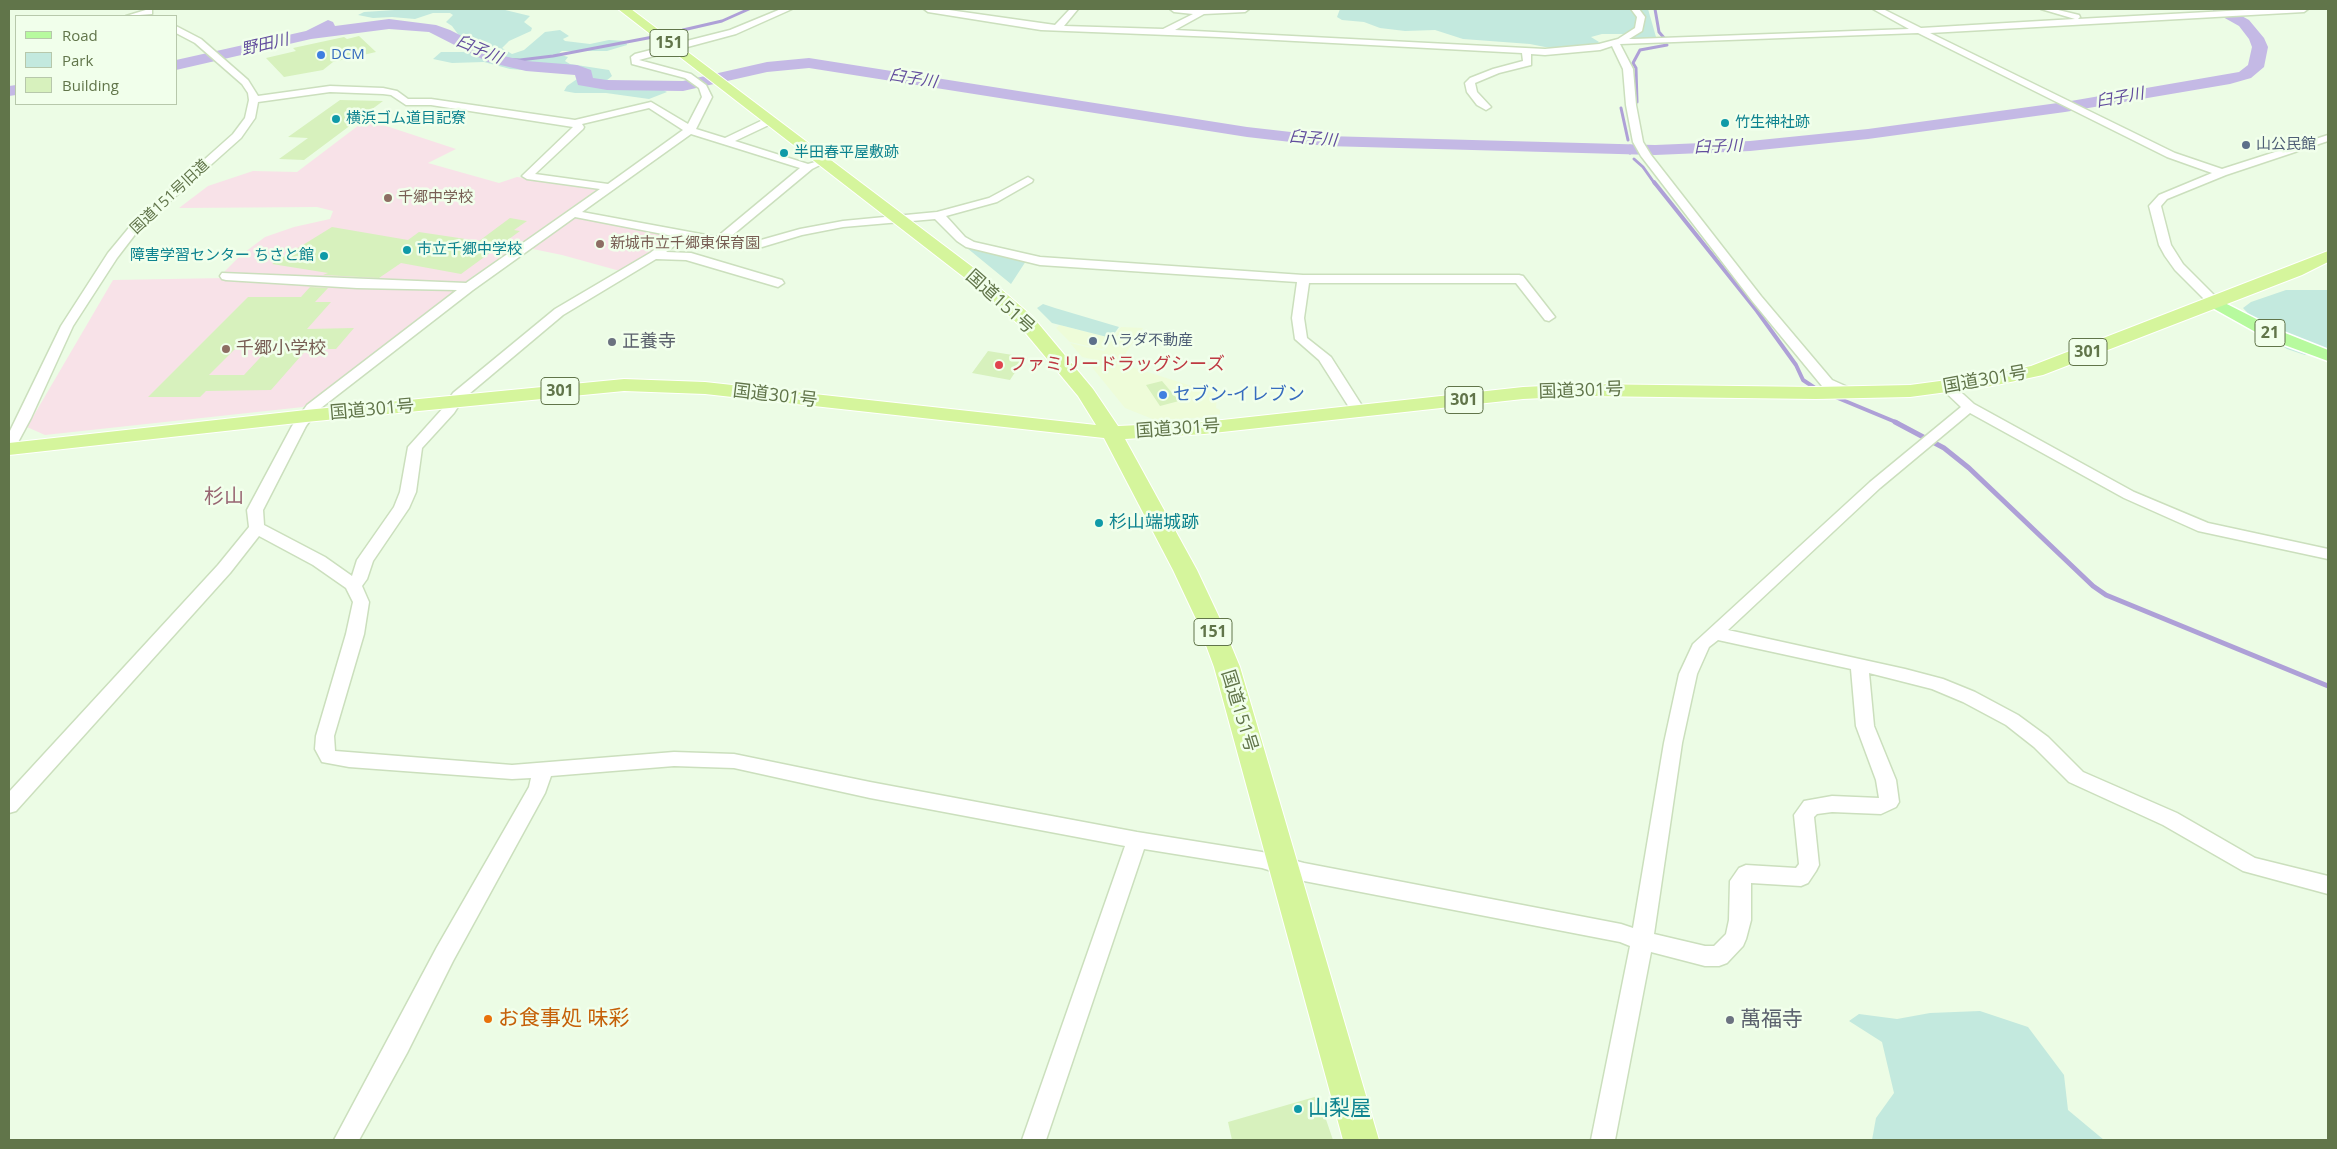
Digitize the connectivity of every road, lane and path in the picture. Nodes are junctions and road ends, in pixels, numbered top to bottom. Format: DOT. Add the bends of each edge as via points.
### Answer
graph roads {
  1 [pos="624,9"];
  2 [pos="788,9"];
  3 [pos="928,9"];
  4 [pos="1074,9"];
  5 [pos="1174,9"];
  6 [pos="1244,9"];
  7 [pos="1635,9"];
  8 [pos="1877,9"];
  9 [pos="2045,9"];
  10 [pos="2304,9"];
  11 [pos="151,12"];
  12 [pos="1202,12"];
  13 [pos="135,15"];
  14 [pos="2103,21"];
  15 [pos="1057,28"];
  16 [pos="178,30"];
  17 [pos="1920,31"];
  18 [pos="1165,32"];
  19 [pos="1617,42"];
  20 [pos="674,47"];
  21 [pos="1526,52"];
  22 [pos="708,82"];
  23 [pos="254,100"];
  24 [pos="1486,106"];
  25 [pos="770,121"];
  26 [pos="575,123"];
  27 [pos="690,130"];
  28 [pos="2328,138"];
  29 [pos="727,141"];
  30 [pos="824,163"];
  31 [pos="808,167"];
  32 [pos="2222,173"];
  33 [pos="1028,180"];
  34 [pos="609,187"];
  35 [pos="572,213"];
  36 [pos="938,215"];
  37 [pos="898,219"];
  38 [pos="684,233"];
  39 [pos="719,240"];
  40 [pos="654,255"];
  41 [pos="2328,256"];
  42 [pos="226,276"];
  43 [pos="1303,279"];
  44 [pos="778,284"];
  45 [pos="469,287"];
  46 [pos="2215,303"];
  47 [pos="1549,317"];
  48 [pos="2328,356"];
  49 [pos="1947,388"];
  50 [pos="1833,392"];
  51 [pos="452,403"];
  52 [pos="1969,407"];
  53 [pos="1360,412"];
  54 [pos="306,416"];
  55 [pos="1112,433"];
  56 [pos="9,448"];
  57 [pos="257,528"];
  58 [pos="2328,554"];
  59 [pos="353,585"];
  60 [pos="1715,633"];
  61 [pos="1858,665"];
  62 [pos="543,770"];
  63 [pos="9,806"];
  64 [pos="1137,840"];
  65 [pos="1284,867"];
  66 [pos="2328,885"];
  67 [pos="1642,941"];
  68 [pos="346,1140"];
  69 [pos="1034,1140"];
  70 [pos="1362,1140"];
  71 [pos="1603,1140"];
  1 -- 20 [label="highway, 国道151号 / 151"];
  2 -- 20 [label="street" via="733,32"];
  3 -- 15 [label="street"];
  4 -- 15 [label="street"];
  5 -- 12 [label="street"];
  6 -- 12 [label="street"];
  7 -- 19 [label="street" via="1641,17 1639,29"];
  8 -- 17 [label="street"];
  9 -- 14 [label="street"];
  10 -- 14 [label="street"];
  11 -- 13 [label="street"];
  12 -- 18 [label="street"];
  14 -- 17 [label="street"];
  15 -- 18 [label="street"];
  16 -- 23 [label="street" via="198,41 245,82"];
  17 -- 19 [label="street"];
  17 -- 32 [label="street" via="2171,155"];
  18 -- 21 [label="street"];
  19 -- 21 [label="street" via="1600,47"];
  19 -- 50 [label="street" via="1628,69 1631,105 1642,150"];
  20 -- 22 [label="highway, 国道151号 / 151"];
  20 -- 22 [label="street" via="634,59"];
  21 -- 24 [label="street" via="1528,63 1496,71 1470,83 1480,104"];
  22 -- 25 [label="highway, 国道151号 / 151"];
  22 -- 27 [label="street" via="707,97"];
  23 -- 26 [label="street" via="330,89 383,91 394,93 406,102 431,102"];
  23 -- 56 [label="street, 国道151号旧道" via="246,125 136,226 112,256 67,326"];
  25 -- 29 [label="street"];
  25 -- 30 [label="highway, 国道151号 / 151"];
  26 -- 27 [label="street" via="651,105"];
  26 -- 34 [label="street" via="578,127 575,131 527,176"];
  27 -- 29 [label="street"];
  27 -- 34 [label="street"];
  28 -- 32 [label="street"];
  29 -- 31 [label="street"];
  30 -- 31 [label="street"];
  30 -- 37 [label="highway, 国道151号 / 151"];
  31 -- 39 [label="street"];
  32 -- 46 [label="street" via="2163,197 2155,206 2171,256"];
  33 -- 36 [label="street" via="992,200"];
  34 -- 35 [label="street"];
  35 -- 38 [label="street"];
  35 -- 45 [label="street"];
  36 -- 37 [label="street"];
  36 -- 43 [label="street" via="970,245 1040,261"];
  37 -- 39 [label="street" via="843,224 800,232 762,244"];
  37 -- 55 [label="highway, 国道151号 / 151" via="989,288 1025,320 1086,393"];
  38 -- 39 [label="street"];
  38 -- 40 [label="street"];
  40 -- 44 [label="street" via="687,256"];
  40 -- 51 [label="street" via="559,312"];
  41 -- 46 [label="highway, 国道301号 / 301"];
  42 -- 45 [label="street"];
  43 -- 47 [label="street" via="1519,279"];
  43 -- 53 [label="street" via="1298,318 1302,339 1324,357"];
  45 -- 54 [label="street" via="312,408"];
  46 -- 48 [label="main road, 21" via="2274,335"];
  46 -- 49 [label="highway, 国道301号 / 301" via="2036,371"];
  49 -- 50 [label="highway, 国道301号 / 301"];
  49 -- 52 [label="street"];
  50 -- 53 [label="highway, 国道301号 / 301" via="1585,390 1523,393"];
  51 -- 54 [label="highway, 国道301号 / 301"];
  51 -- 55 [label="highway, 国道301号 / 301" via="597,387 665,385"];
  51 -- 59 [label="street" via="415,447 408,492"];
  52 -- 58 [label="street" via="2129,495 2204,526"];
  52 -- 60 [label="street" via="1875,485"];
  53 -- 55 [label="highway, 国道301号 / 301" via="1204,428"];
  54 -- 56 [label="highway, 国道301号 / 301"];
  54 -- 57 [label="street" via="255,510"];
  55 -- 65 [label="highway, 国道151号 / 151" via="1209,621 1245,726"];
  57 -- 59 [label="street" via="319,561"];
  57 -- 63 [label="street" via="224,569"];
  59 -- 62 [label="street" via="361,602 355,634 325,736 324,749 329,757 503,771"];
  60 -- 61 [label="street"];
  60 -- 67 [label="street" via="1702,644 1688,674 1673,743"];
  61 -- 66 [label="street" via="1936,684 1969,697 2012,720 2041,742 2076,777 2090,785 2170,819 2250,865"];
  61 -- 67 [label="street" via="1865,726 1886,780 1889,802 1881,806 1832,804 1811,807 1804,815 1809,864 1801,877 1746,874 1740,881 1740,920 1735,939 1719,956 1705,956"];
  62 -- 64 [label="street" via="674,759 734,761"];
  62 -- 68 [label="street" via="538,788"];
  64 -- 65 [label="street" via="1262,860"];
  64 -- 69 [label="street"];
  65 -- 67 [label="street" via="1621,933"];
  65 -- 70 [label="highway, 国道151号 / 151"];
  67 -- 71 [label="street"];
}
